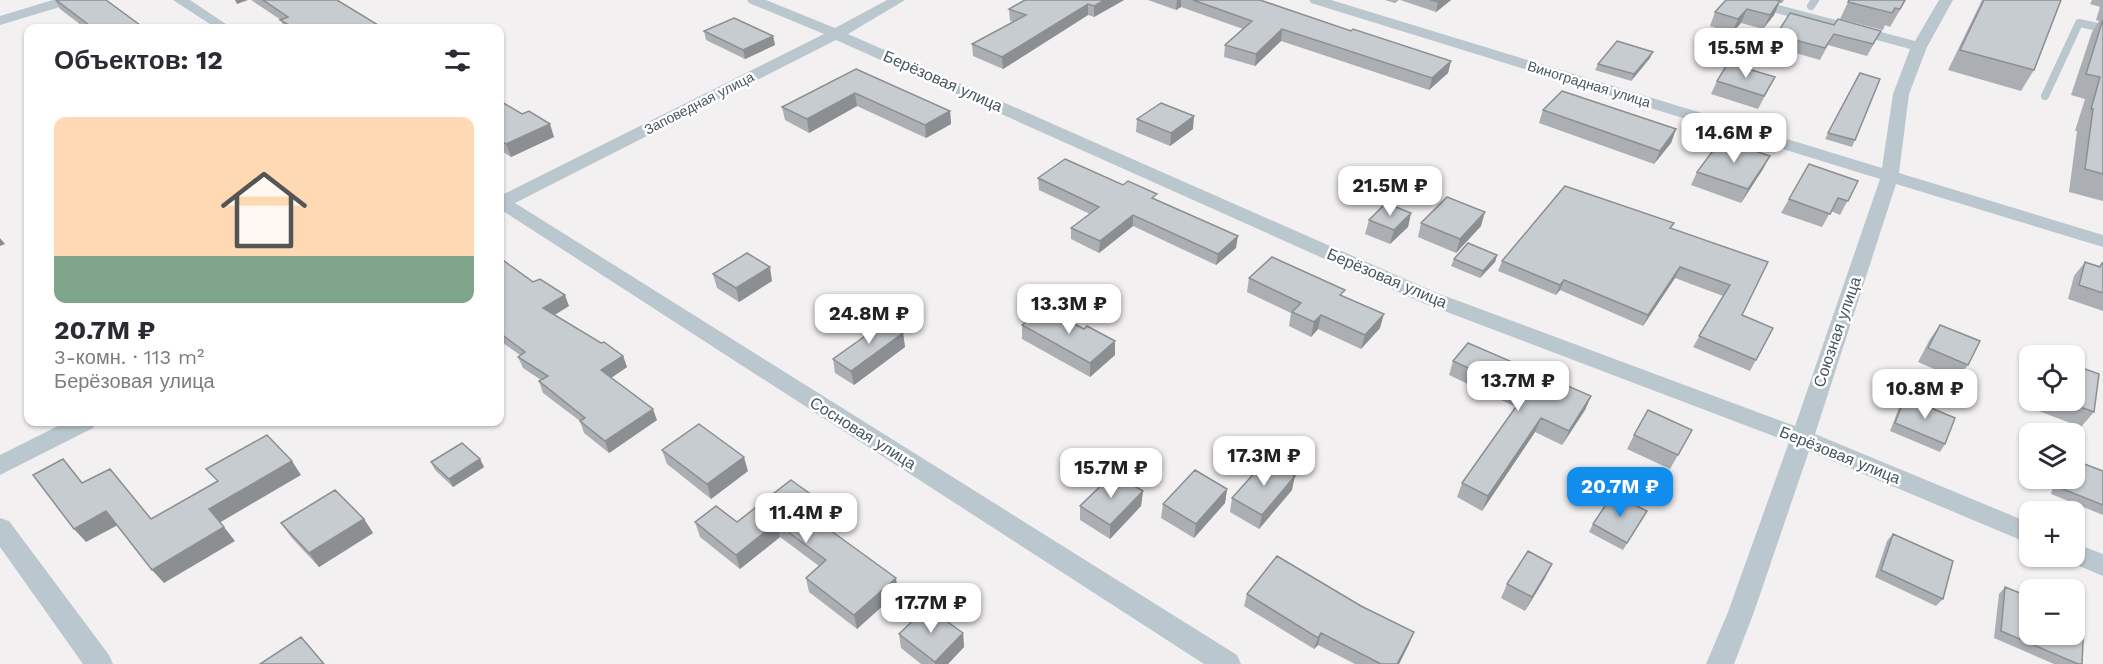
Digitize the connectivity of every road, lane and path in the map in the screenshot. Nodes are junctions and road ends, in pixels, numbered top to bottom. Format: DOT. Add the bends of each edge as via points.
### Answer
graph roads {
  1 [pos="68,0"];
  2 [pos="180,0"];
  3 [pos="754,0"];
  4 [pos="898,0"];
  5 [pos="1316,0"];
  6 [pos="1744,0"];
  7 [pos="1946,0"];
  8 [pos="0,21"];
  9 [pos="219,24"];
  10 [pos="2103,28"];
  11 [pos="836,34"];
  12 [pos="1919,47"];
  13 [pos="2045,96"];
  14 [pos="1890,176"];
  15 [pos="504,200"];
  16 [pos="504,205"];
  17 [pos="2103,241"];
  18 [pos="77,426"];
  19 [pos="1802,438"];
  20 [pos="0,466"];
  21 [pos="0,528"];
  22 [pos="2019,529"];
  23 [pos="2085,558"];
  24 [pos="2103,565"];
  25 [pos="99,664"];
  26 [pos="1227,664"];
  27 [pos="1720,664"];
  1 -- 8 [label="street"];
  2 -- 9 [label="street"];
  3 -- 11 [label="street, Берёзовая улица"];
  4 -- 11 [label="street, Заповедная улица"];
  5 -- 14 [label="street, Виноградная улица"];
  6 -- 12 [label="street"];
  7 -- 12 [label="street, Союзная улица"];
  10 -- 13 [label="lane" via="2079,23"];
  11 -- 15 [label="street, Заповедная улица"];
  11 -- 19 [label="street, Берёзовая улица" via="1430,298"];
  12 -- 14 [label="street, Союзная улица" via="1901,94"];
  14 -- 17 [label="street, Виноградная улица"];
  14 -- 19 [label="street, Союзная улица"];
  16 -- 26 [label="street, Сосновая улица"];
  18 -- 20 [label="street"];
  19 -- 22 [label="street, Берёзовая улица"];
  19 -- 27 [label="street, Союзная улица"];
  21 -- 25 [label="street"];
  23 -- 24 [label="street"];
}
